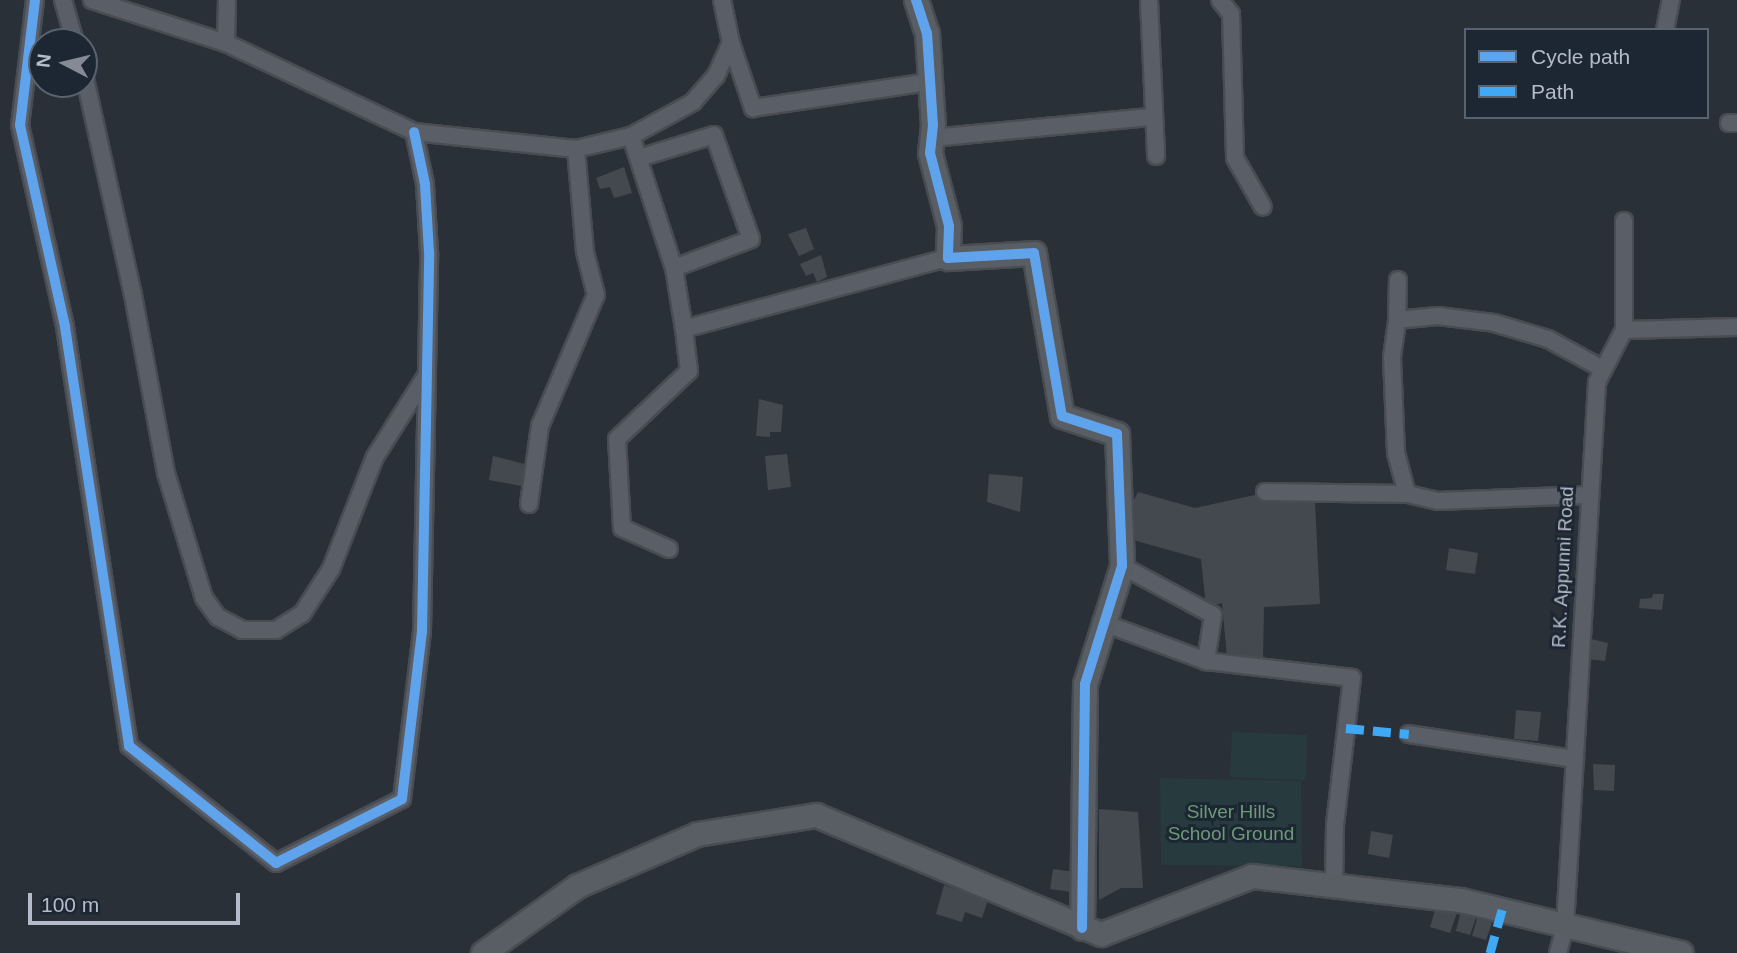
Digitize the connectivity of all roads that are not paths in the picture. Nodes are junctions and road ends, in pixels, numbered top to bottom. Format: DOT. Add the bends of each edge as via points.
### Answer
graph roads {
  1 [pos="35,0"];
  2 [pos="63,0"];
  3 [pos="92,0"];
  4 [pos="227,0"];
  5 [pos="722,0"];
  6 [pos="916,0"];
  7 [pos="1149,0"];
  8 [pos="1220,0"];
  9 [pos="1671,0"];
  10 [pos="116,3"];
  11 [pos="71,28"];
  12 [pos="1665,28"];
  13 [pos="226,43"];
  14 [pos="731,43"];
  15 [pos="930,82"];
  16 [pos="89,98"];
  17 [pos="1153,117"];
  18 [pos="414,132"];
  19 [pos="631,136"];
  20 [pos="932,138"];
  21 [pos="576,149"];
  22 [pos="1156,156"];
  23 [pos="639,158"];
  24 [pos="1263,207"];
  25 [pos="1624,221"];
  26 [pos="948,258"];
  27 [pos="674,268"];
  28 [pos="1398,280"];
  29 [pos="1397,320"];
  30 [pos="1737,327"];
  31 [pos="684,328"];
  32 [pos="1624,330"];
  33 [pos="1604,369"];
  34 [pos="426,376"];
  35 [pos="1265,492"];
  36 [pos="1407,494"];
  37 [pos="1588,495"];
  38 [pos="530,504"];
  39 [pos="669,549"];
  40 [pos="1122,566"];
  41 [pos="1101,622"];
  42 [pos="1206,661"];
  43 [pos="1409,734"];
  44 [pos="1575,759"];
  45 [pos="1334,886"];
  46 [pos="1565,926"];
  47 [pos="1082,928"];
  48 [pos="483,953"];
  49 [pos="1558,953"];
  50 [pos="1681,953"];
  1 -- 34 [label="street" via="20,125 65,327 129,746 276,863 402,799 422,631"];
  2 -- 11 [label="street"];
  3 -- 10 [label="street"];
  4 -- 13 [label="street"];
  5 -- 14 [label="street"];
  6 -- 15 [label="main road" via="927,33"];
  7 -- 17 [label="street"];
  8 -- 24 [label="street" via="1231,14 1235,158"];
  9 -- 12 [label="street"];
  10 -- 13 [label="street"];
  13 -- 18 [label="street"];
  14 -- 15 [label="street" via="753,108"];
  14 -- 19 [label="street" via="716,76 693,102"];
  15 -- 20 [label="main road"];
  16 -- 34 [label="street" via="166,473 205,598 218,617 242,630 276,630 302,614 331,569 375,457"];
  17 -- 20 [label="street"];
  17 -- 22 [label="street"];
  18 -- 21 [label="street"];
  18 -- 34 [label="street" via="428,216"];
  19 -- 21 [label="street"];
  19 -- 23 [label="street"];
  20 -- 26 [label="main road" via="930,153 949,226"];
  21 -- 38 [label="street" via="585,252 596,295 540,426"];
  23 -- 27 [label="street"];
  23 -- 27 [label="street" via="713,135 751,239"];
  25 -- 32 [label="street"];
  26 -- 31 [label="street"];
  26 -- 40 [label="main road" via="1034,253 1062,416 1117,434"];
  27 -- 31 [label="street"];
  28 -- 29 [label="street"];
  29 -- 33 [label="street" via="1438,316 1494,323 1548,339"];
  29 -- 36 [label="street" via="1392,357 1396,453"];
  30 -- 32 [label="street"];
  31 -- 39 [label="street" via="690,371 618,439 622,528"];
  32 -- 33 [label="street, R.K. Appunni Road"];
  33 -- 37 [label="street, R.K. Appunni Road" via="1597,382"];
  35 -- 36 [label="street"];
  36 -- 37 [label="street" via="1438,502"];
  37 -- 44 [label="street, R.K. Appunni Road"];
  40 -- 41 [label="main road"];
  40 -- 42 [label="street" via="1213,615"];
  41 -- 42 [label="street"];
  41 -- 47 [label="main road" via="1085,684"];
  42 -- 45 [label="street" via="1352,678 1335,825"];
  43 -- 44 [label="street"];
  44 -- 46 [label="street, R.K. Appunni Road"];
  45 -- 46 [label="main road" via="1461,900"];
  45 -- 47 [label="main road" via="1252,876 1101,934"];
  46 -- 49 [label="street, R.K. Appunni Road"];
  46 -- 50 [label="main road"];
  47 -- 48 [label="main road" via="816,816 697,834 577,886"];
}
